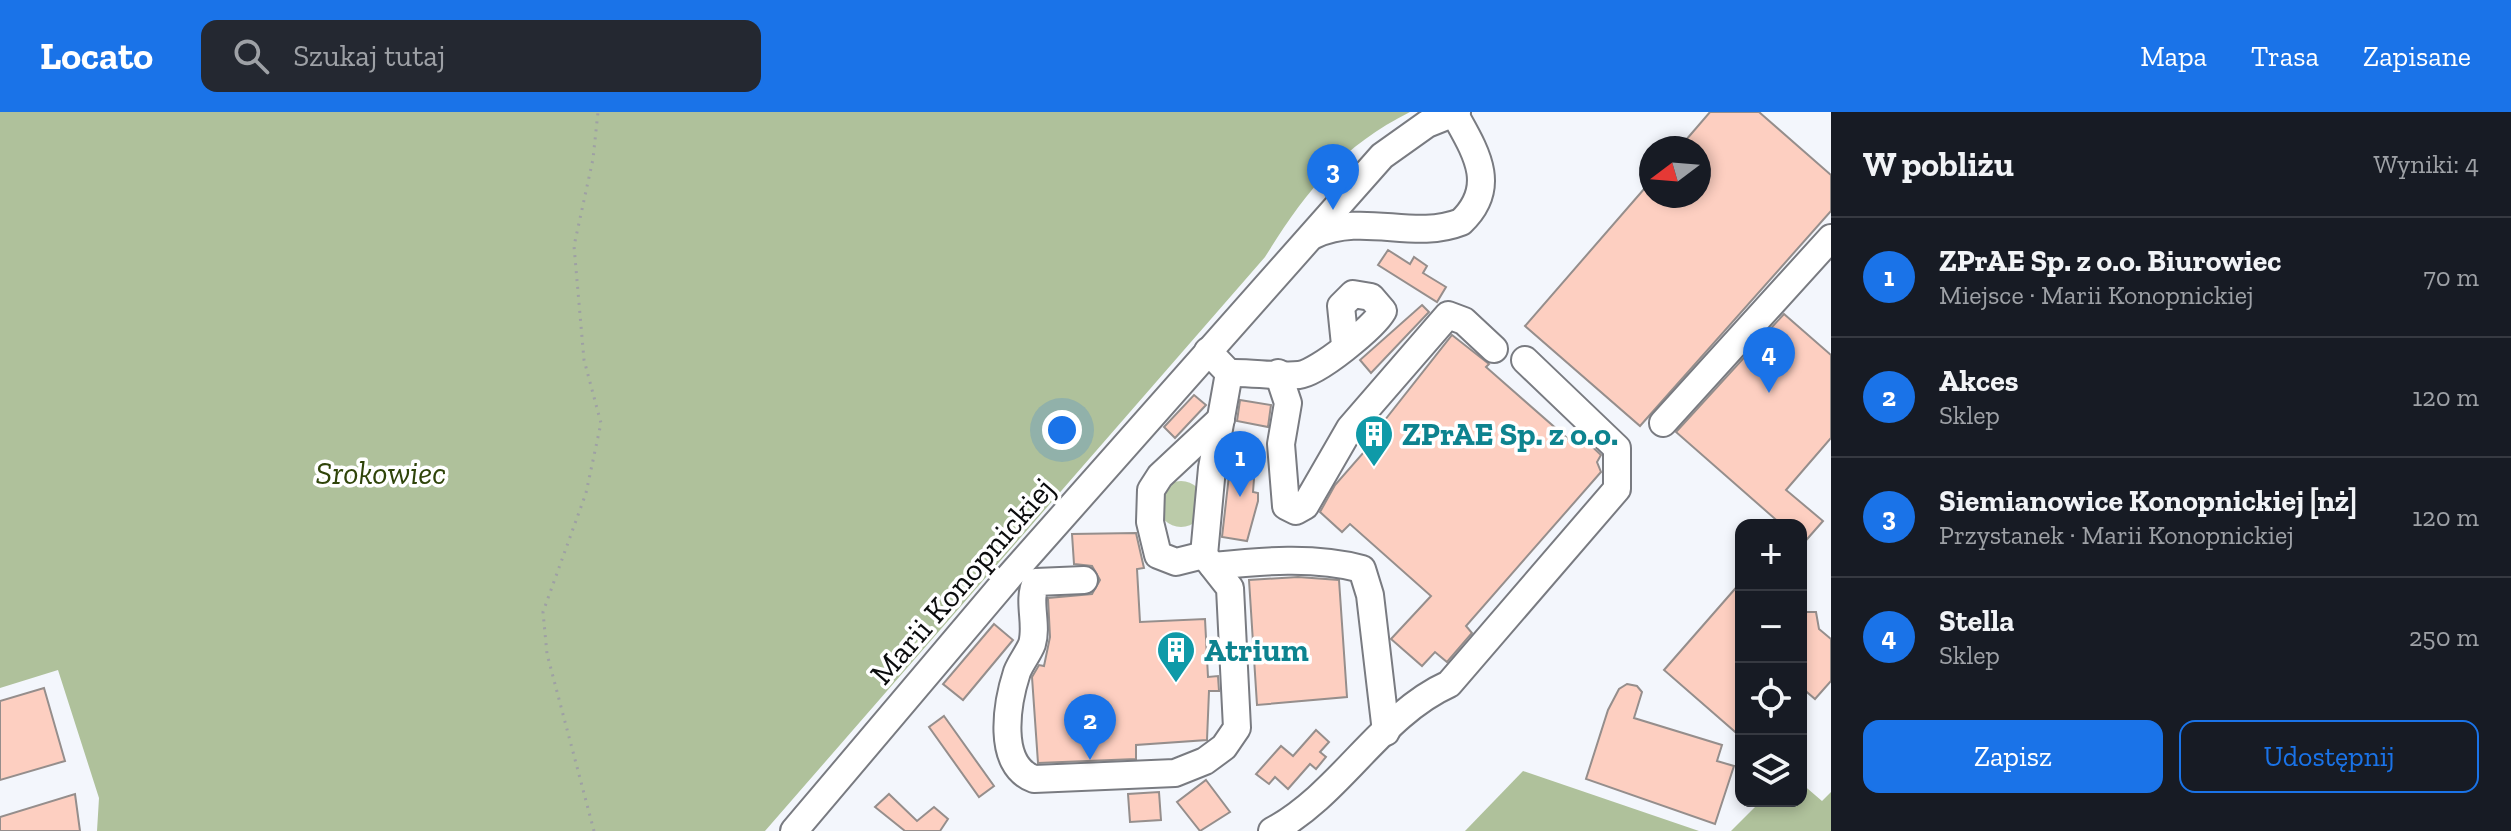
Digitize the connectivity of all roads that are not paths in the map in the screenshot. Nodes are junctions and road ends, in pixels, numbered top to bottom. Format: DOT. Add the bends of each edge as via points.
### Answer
graph roads {
  1 [pos="1456,112"];
  2 [pos="1310,237"];
  3 [pos="1831,238"];
  4 [pos="1345,345"];
  5 [pos="1494,349"];
  6 [pos="1208,351"];
  7 [pos="1525,360"];
  8 [pos="1229,373"];
  9 [pos="1278,373"];
  10 [pos="1221,419"];
  11 [pos="1663,423"];
  12 [pos="1209,560"];
  13 [pos="1084,580"];
  14 [pos="1386,732"];
  15 [pos="794,831"];
  16 [pos="1272,831"];
  1 -- 2 [label="street, Marii Konopnickiej" via="1427,124 1382,156"];
  1 -- 2 [label="street" via="1474,149 1482,183 1480,196 1461,222 1431,228 1353,223"];
  2 -- 6 [label="street, Marii Konopnickiej"];
  3 -- 11 [label="street"];
  4 -- 9 [label="street" via="1309,372"];
  5 -- 9 [label="street" via="1464,321 1448,315 1350,428 1305,506 1296,511 1286,506 1282,481 1288,403"];
  6 -- 8 [label="street"];
  6 -- 15 [label="street, Marii Konopnickiej"];
  7 -- 14 [label="street" via="1617,448 1617,489 1449,684 1422,696"];
  8 -- 9 [label="street"];
  8 -- 10 [label="street"];
  10 -- 12 [label="street" via="1212,468"];
  10 -- 12 [label="street" via="1160,476 1148,503 1158,555 1176,562"];
  12 -- 13 [label="street" via="1230,588 1237,728 1224,747 1175,773 1034,779 1017,769 1009,743 1016,675 1032,642 1032,591 1036,582"];
  12 -- 14 [label="street" via="1341,563 1362,569 1370,595"];
  14 -- 16 [label="street" via="1300,816"];
}
